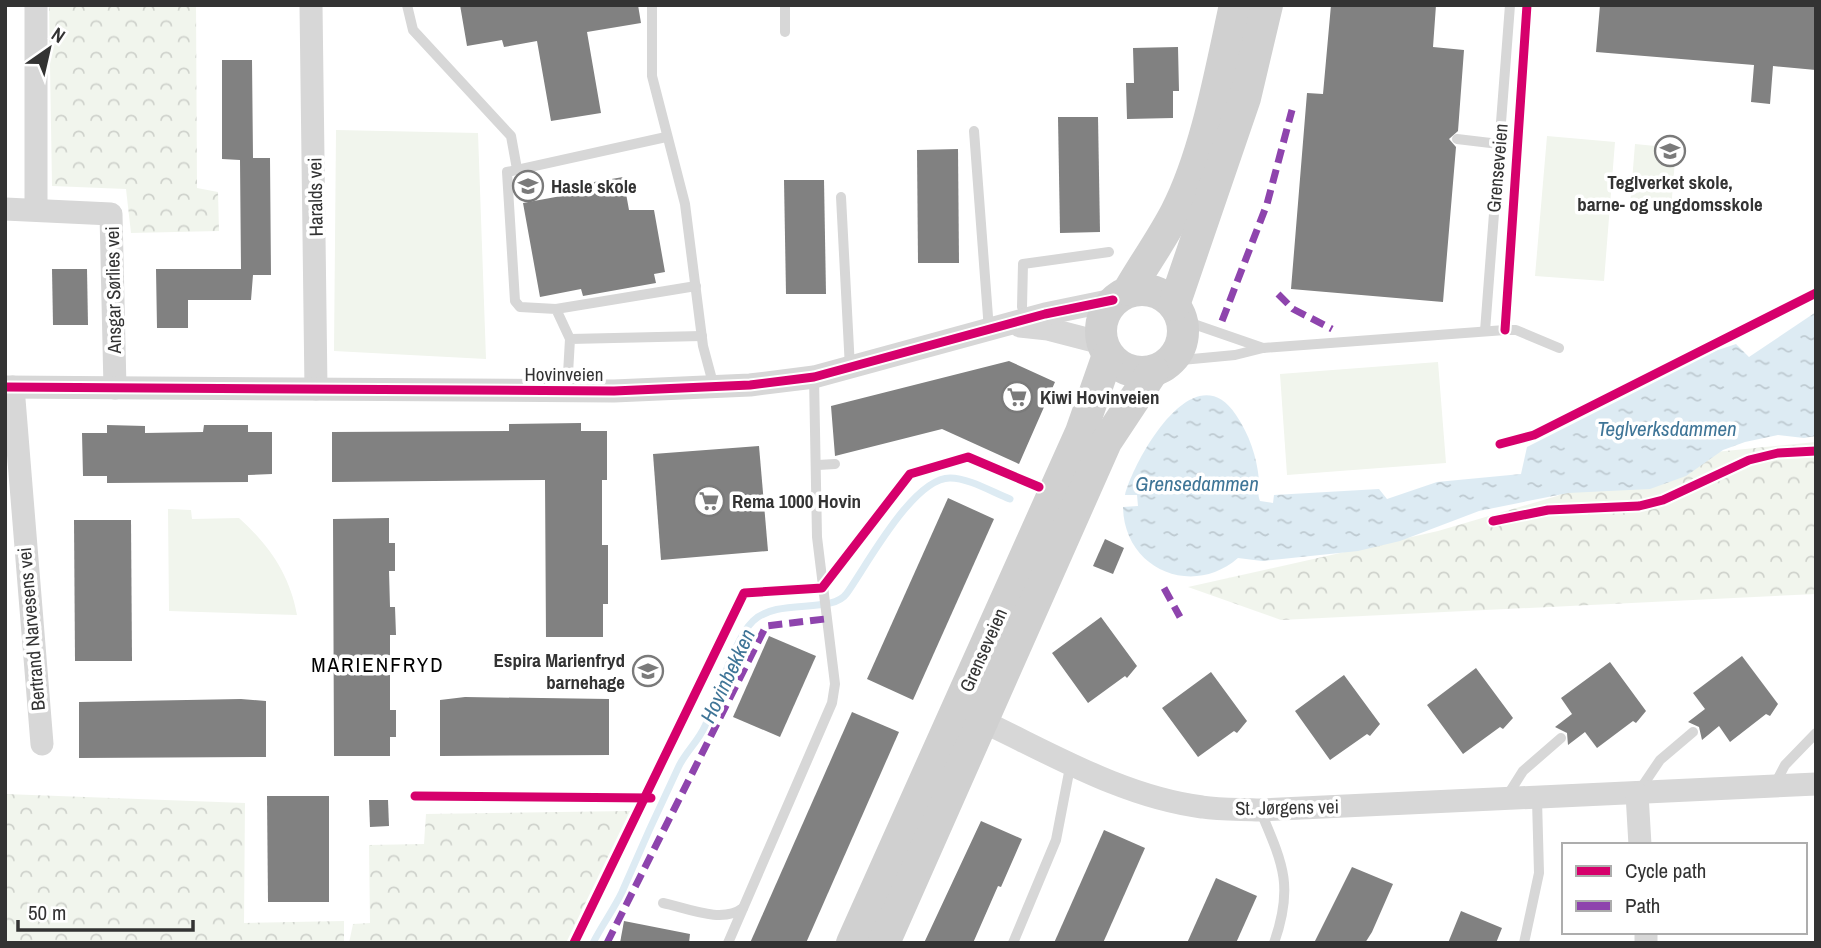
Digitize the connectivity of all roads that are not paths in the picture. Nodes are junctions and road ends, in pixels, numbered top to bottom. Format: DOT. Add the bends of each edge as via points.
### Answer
graph roads {
  1 [pos="36,5"];
  2 [pos="311,5"];
  3 [pos="407,5"];
  4 [pos="652,5"];
  5 [pos="785,5"];
  6 [pos="1235,5"];
  7 [pos="1267,5"];
  8 [pos="1510,5"];
  9 [pos="785,32"];
  10 [pos="974,131"];
  11 [pos="666,137"];
  12 [pos="1457,139"];
  13 [pos="1499,144"];
  14 [pos="517,169"];
  15 [pos="841,197"];
  16 [pos="5,209"];
  17 [pos="36,209"];
  18 [pos="1109,252"];
  19 [pos="696,286"];
  20 [pos="1121,295"];
  21 [pos="556,309"];
  22 [pos="1178,312"];
  23 [pos="1007,321"];
  24 [pos="1485,331"];
  25 [pos="702,336"];
  26 [pos="570,340"];
  27 [pos="1262,348"];
  28 [pos="1559,348"];
  29 [pos="1105,349"];
  30 [pos="1162,366"];
  31 [pos="850,368"];
  32 [pos="814,377"];
  33 [pos="9,387"];
  34 [pos="713,387"];
  35 [pos="115,388"];
  36 [pos="316,388"];
  37 [pos="567,391"];
  38 [pos="835,464"];
  39 [pos="818,465"];
  40 [pos="969,715"];
  41 [pos="1693,732"];
  42 [pos="1816,733"];
  43 [pos="1561,738"];
  44 [pos="42,744"];
  45 [pos="1071,762"];
  46 [pos="1816,784"];
  47 [pos="1774,786"];
  48 [pos="1637,794"];
  49 [pos="1537,800"];
  50 [pos="1505,801"];
  51 [pos="1260,810"];
  52 [pos="1640,843"];
  53 [pos="663,903"];
  54 [pos="743,908"];
  55 [pos="728,943"];
  56 [pos="852,943"];
  57 [pos="884,943"];
  58 [pos="1013,943"];
  59 [pos="1274,943"];
  60 [pos="1524,943"];
  1 -- 17 [label="street"];
  2 -- 36 [label="street, Haralds vei"];
  3 -- 14 [label="lane" via="413,30 511,136"];
  4 -- 11 [label="lane" via="652,76"];
  5 -- 9 [label="lane"];
  6 -- 20 [label="main road" via="1189,180 1177,210"];
  7 -- 22 [label="main road" via="1245,98"];
  8 -- 13 [label="lane, Grenseveien"];
  10 -- 23 [label="lane"];
  11 -- 14 [label="lane"];
  11 -- 19 [label="lane" via="685,204"];
  12 -- 13 [label="lane"];
  13 -- 24 [label="lane, Grenseveien"];
  14 -- 21 [label="lane" via="507,172 505,179 515,301 520,307"];
  15 -- 31 [label="lane"];
  16 -- 17 [label="street, Ansgar Sørlies vei"];
  17 -- 35 [label="street, Ansgar Sørlies vei" via="111,214"];
  18 -- 23 [label="lane" via="1023,264"];
  19 -- 21 [label="lane"];
  19 -- 25 [label="lane"];
  20 -- 22 [label="main road" via="1153,290"];
  20 -- 23 [label="street, Hovinveien"];
  20 -- 29 [label="main road" via="1101,320"];
  21 -- 26 [label="lane"];
  22 -- 27 [label="lane"];
  22 -- 30 [label="main road" via="1182,342"];
  23 -- 29 [label="street, Hovinveien" via="1048,329"];
  23 -- 31 [label="street, Hovinveien"];
  24 -- 27 [label="lane"];
  24 -- 28 [label="lane" via="1516,330"];
  25 -- 26 [label="lane"];
  25 -- 34 [label="lane"];
  26 -- 37 [label="lane"];
  27 -- 30 [label="lane"];
  29 -- 30 [label="main road" via="1128,370"];
  29 -- 40 [label="main road, Grenseveien" via="1081,432"];
  30 -- 40 [label="main road, Grenseveien" via="1106,442"];
  31 -- 32 [label="street, Hovinveien"];
  32 -- 34 [label="street, Hovinveien"];
  32 -- 39 [label="lane"];
  33 -- 35 [label="street, Hovinveien"];
  33 -- 44 [label="street, Bertrand Narvesens vei"];
  34 -- 37 [label="street, Hovinveien"];
  35 -- 36 [label="street, Hovinveien"];
  36 -- 37 [label="street, Hovinveien"];
  38 -- 39 [label="lane"];
  39 -- 54 [label="lane" via="817,537 835,684 832,703"];
  40 -- 45 [label="street, St. Jørgens vei"];
  40 -- 56 [label="main road, Grenseveien"];
  40 -- 57 [label="main road, Grenseveien"];
  41 -- 48 [label="lane" via="1660,760"];
  42 -- 47 [label="lane" via="1785,765"];
  43 -- 50 [label="lane" via="1523,771"];
  45 -- 51 [label="street, St. Jørgens vei" via="1153,796 1202,807"];
  45 -- 58 [label="lane" via="1056,840"];
  46 -- 47 [label="street, St. Jørgens vei"];
  47 -- 48 [label="street, St. Jørgens vei"];
  48 -- 49 [label="street, St. Jørgens vei"];
  48 -- 52 [label="street"];
  49 -- 50 [label="street, St. Jørgens vei"];
  49 -- 60 [label="lane" via="1539,873"];
  50 -- 51 [label="street, St. Jørgens vei"];
  51 -- 59 [label="lane" via="1287,892"];
  53 -- 54 [label="lane" via="723,916"];
  54 -- 55 [label="lane"];
}
